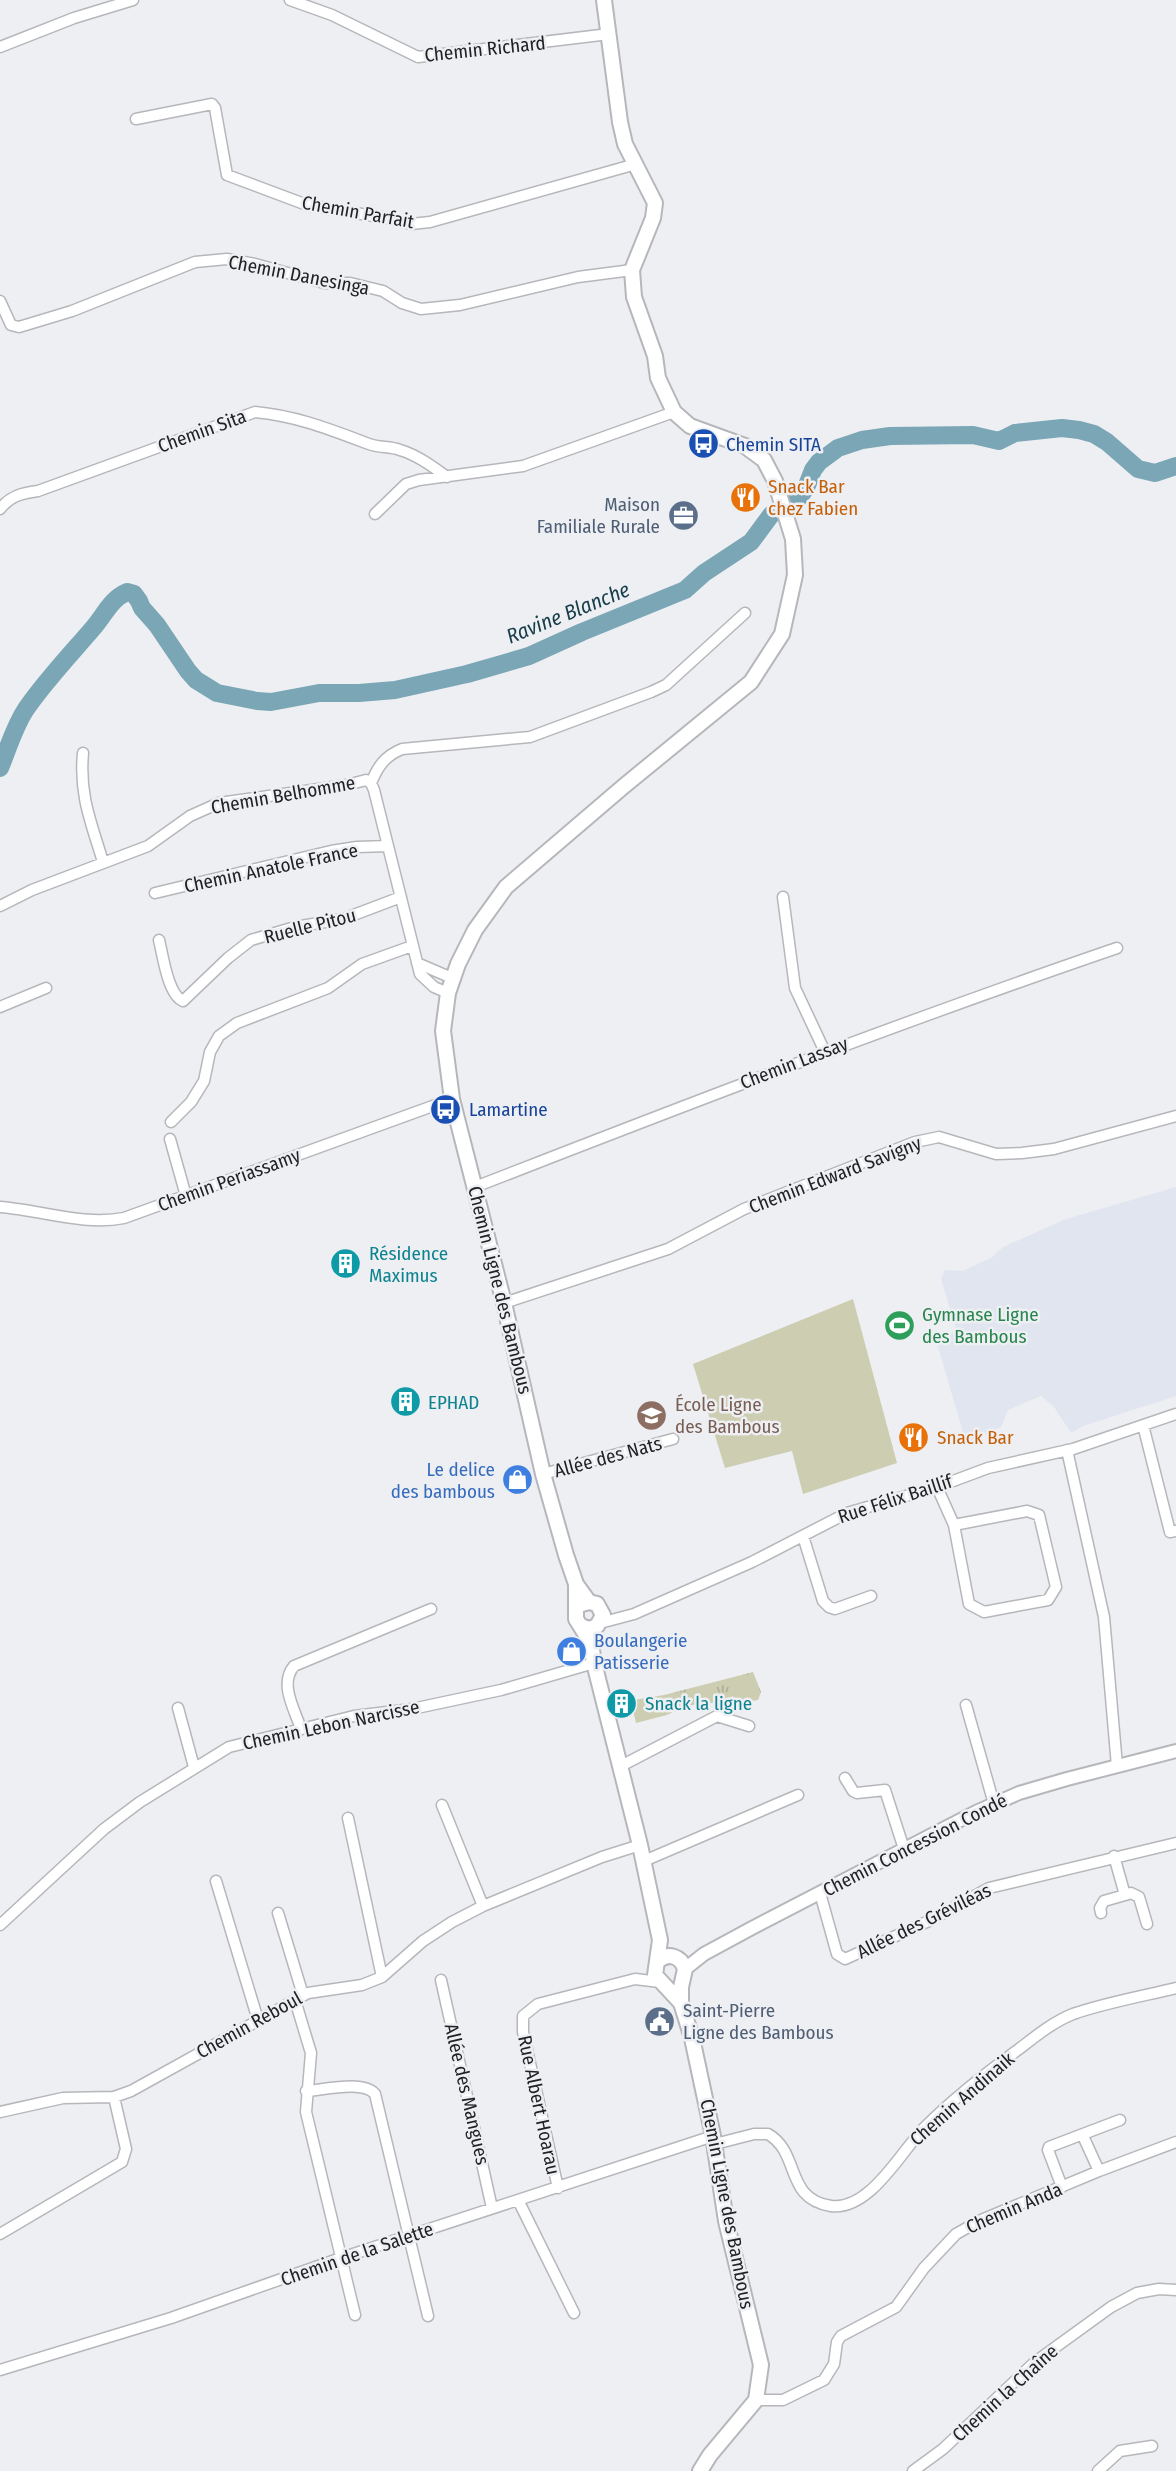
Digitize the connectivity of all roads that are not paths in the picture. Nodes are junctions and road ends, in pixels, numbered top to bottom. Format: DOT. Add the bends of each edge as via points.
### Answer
graph roads {
  1 [pos="133,0"];
  2 [pos="290,0"];
  3 [pos="604,0"];
  4 [pos="609,34"];
  5 [pos="0,47"];
  6 [pos="136,119"];
  7 [pos="636,164"];
  8 [pos="632,271"];
  9 [pos="0,301"];
  10 [pos="674,412"];
  11 [pos="446,477"];
  12 [pos="0,509"];
  13 [pos="375,514"];
  14 [pos="745,613"];
  15 [pos="83,753"];
  16 [pos="372,787"];
  17 [pos="388,846"];
  18 [pos="103,862"];
  19 [pos="155,893"];
  20 [pos="401,897"];
  21 [pos="783,897"];
  22 [pos="0,906"];
  23 [pos="159,940"];
  24 [pos="412,946"];
  25 [pos="1117,948"];
  26 [pos="417,963"];
  27 [pos="453,978"];
  28 [pos="46,988"];
  29 [pos="448,993"];
  30 [pos="0,1007"];
  31 [pos="825,1052"];
  32 [pos="452,1099"];
  33 [pos="1176,1116"];
  34 [pos="171,1122"];
  35 [pos="170,1139"];
  36 [pos="475,1187"];
  37 [pos="186,1196"];
  38 [pos="0,1207"];
  39 [pos="504,1303"];
  40 [pos="1176,1414"];
  41 [pos="1143,1425"];
  42 [pos="673,1439"];
  43 [pos="1067,1450"];
  44 [pos="544,1475"];
  45 [pos="937,1487"];
  46 [pos="954,1525"];
  47 [pos="1176,1531"];
  48 [pos="803,1536"];
  49 [pos="576,1584"];
  50 [pos="871,1596"];
  51 [pos="594,1605"];
  52 [pos="431,1609"];
  53 [pos="577,1611"];
  54 [pos="626,1615"];
  55 [pos="599,1625"];
  56 [pos="581,1626"];
  57 [pos="591,1643"];
  58 [pos="594,1663"];
  59 [pos="966,1705"];
  60 [pos="178,1709"];
  61 [pos="749,1726"];
  62 [pos="301,1728"];
  63 [pos="1176,1751"];
  64 [pos="1117,1766"];
  65 [pos="194,1767"];
  66 [pos="619,1767"];
  67 [pos="845,1778"];
  68 [pos="798,1795"];
  69 [pos="993,1804"];
  70 [pos="442,1805"];
  71 [pos="348,1818"];
  72 [pos="1176,1843"];
  73 [pos="640,1844"];
  74 [pos="904,1849"];
  75 [pos="1114,1856"];
  76 [pos="643,1861"];
  77 [pos="216,1881"];
  78 [pos="820,1893"];
  79 [pos="1125,1895"];
  80 [pos="483,1906"];
  81 [pos="278,1913"];
  82 [pos="1101,1913"];
  83 [pos="0,1924"];
  84 [pos="1147,1924"];
  85 [pos="660,1940"];
  86 [pos="657,1964"];
  87 [pos="681,1966"];
  88 [pos="382,1977"];
  89 [pos="635,1979"];
  90 [pos="441,1980"];
  91 [pos="662,1984"];
  92 [pos="1176,1988"];
  93 [pos="299,1998"];
  94 [pos="681,2003"];
  95 [pos="258,2021"];
  96 [pos="306,2091"];
  97 [pos="114,2097"];
  98 [pos="0,2112"];
  99 [pos="1120,2120"];
  100 [pos="1083,2136"];
  101 [pos="714,2140"];
  102 [pos="1176,2142"];
  103 [pos="1099,2171"];
  104 [pos="558,2188"];
  105 [pos="1062,2188"];
  106 [pos="518,2200"];
  107 [pos="492,2208"];
  108 [pos="0,2234"];
  109 [pos="408,2236"];
  110 [pos="341,2258"];
  111 [pos="1176,2290"];
  112 [pos="574,2313"];
  113 [pos="355,2315"];
  114 [pos="428,2316"];
  115 [pos="0,2370"];
  116 [pos="756,2400"];
  117 [pos="1152,2446"];
  118 [pos="700,2471"];
  119 [pos="913,2471"];
  120 [pos="1098,2471"];
  1 -- 5 [label="street"];
  2 -- 4 [label="street, Chemin Richard" via="418,57"];
  3 -- 4 [label="main road"];
  4 -- 7 [label="main road" via="620,122"];
  6 -- 7 [label="street, Chemin Parfait" via="212,104 227,174 307,205 411,224"];
  7 -- 8 [label="main road" via="655,203"];
  8 -- 9 [label="street, Chemin Danesinga" via="590,275 460,305 421,309 383,291 350,283 324,283 255,264 216,260 195,262 19,327 11,325"];
  8 -- 10 [label="main road" via="634,297 658,378"];
  10 -- 11 [label="street" via="523,466"];
  10 -- 27 [label="main road, Chemin Ligne des Bambous" via="690,426 751,449 764,460 775,481 793,539 795,575 782,634 751,682 513,880 475,930"];
  11 -- 12 [label="street, Chemin Sita" via="399,449 372,446 289,415 255,412 21,494"];
  11 -- 13 [label="street" via="406,484"];
  14 -- 16 [label="street" via="666,685 651,692 530,737 393,753 378,766"];
  15 -- 18 [label="street" via="83,795"];
  16 -- 17 [label="street"];
  16 -- 18 [label="street, Chemin Belhomme" via="366,780 219,803 190,816 148,846"];
  17 -- 19 [label="street, Chemin Anatole France" via="331,851"];
  17 -- 20 [label="street"];
  18 -- 22 [label="street, Chemin Belhomme"];
  20 -- 23 [label="street, Ruelle Pitou" via="344,919 251,940 183,1001 172,992"];
  20 -- 24 [label="street"];
  21 -- 31 [label="street" via="795,988"];
  24 -- 26 [label="street"];
  24 -- 34 [label="street" via="362,964 328,988 237,1023 219,1036 204,1081"];
  25 -- 31 [label="street, Chemin Lassay"];
  26 -- 27 [label="street"];
  26 -- 29 [label="street" via="425,980"];
  27 -- 29 [label="main road, Chemin Ligne des Bambous"];
  28 -- 30 [label="street"];
  29 -- 32 [label="main road, Chemin Ligne des Bambous" via="443,1031"];
  31 -- 36 [label="street, Chemin Lassay"];
  32 -- 36 [label="main road, Chemin Ligne des Bambous"];
  32 -- 37 [label="street, Chemin Periassamy"];
  33 -- 39 [label="street, Chemin Edward Savigny" via="1054,1149 1022,1153 996,1154 939,1138 915,1142 744,1209 668,1250"];
  35 -- 37 [label="street"];
  36 -- 39 [label="main road, Chemin Ligne des Bambous"];
  37 -- 38 [label="street, Chemin Periassamy" via="110,1221"];
  39 -- 44 [label="main road, Chemin Ligne des Bambous"];
  40 -- 41 [label="street, Rue Félix Baillif"];
  41 -- 43 [label="street, Rue Félix Baillif"];
  41 -- 47 [label="street" via="1170,1532"];
  42 -- 44 [label="street, Allée des Nats"];
  43 -- 45 [label="street, Rue Félix Baillif" via="988,1468"];
  43 -- 64 [label="street" via="1104,1617"];
  44 -- 49 [label="main road, Chemin Ligne des Bambous"];
  45 -- 46 [label="street"];
  45 -- 48 [label="street, Rue Félix Baillif" via="847,1513"];
  46 -- 46 [label="street" via="970,1604 984,1612 1048,1600 1056,1587 1039,1514 1027,1511"];
  48 -- 50 [label="street" via="822,1601 829,1608"];
  48 -- 54 [label="street, Rue Félix Baillif"];
  49 -- 51 [label="main road, Chemin Ligne des Bambous"];
  49 -- 53 [label="main road, Chemin Ligne des Bambous"];
  51 -- 53 [label="main road" via="581,1605"];
  51 -- 54 [label="street"];
  51 -- 55 [label="main road" via="603,1615"];
  52 -- 62 [label="street" via="294,1666 286,1683"];
  53 -- 56 [label="main road"];
  54 -- 55 [label="street, Rue Félix Baillif"];
  55 -- 56 [label="main road"];
  55 -- 57 [label="main road"];
  56 -- 57 [label="main road"];
  57 -- 58 [label="main road"];
  58 -- 62 [label="street, Chemin Lebon Narcisse" via="501,1690"];
  58 -- 66 [label="main road"];
  59 -- 69 [label="street"];
  60 -- 65 [label="street"];
  61 -- 66 [label="street" via="717,1716"];
  62 -- 65 [label="street, Chemin Lebon Narcisse" via="237,1744"];
  63 -- 64 [label="street, Chemin Concession Condé"];
  64 -- 69 [label="street, Chemin Concession Condé"];
  65 -- 83 [label="street, Chemin Lebon Narcisse" via="104,1829"];
  66 -- 73 [label="main road"];
  67 -- 74 [label="street" via="857,1793 885,1790"];
  68 -- 76 [label="street"];
  69 -- 74 [label="street, Chemin Concession Condé"];
  70 -- 80 [label="street"];
  71 -- 88 [label="street"];
  72 -- 75 [label="street, Allée des Gréviléas"];
  73 -- 76 [label="main road"];
  73 -- 80 [label="street, Chemin Reboul"];
  74 -- 78 [label="street, Chemin Concession Condé"];
  75 -- 78 [label="street, Allée des Gréviléas" via="989,1888 845,1959 837,1954"];
  75 -- 79 [label="street"];
  76 -- 85 [label="main road"];
  77 -- 95 [label="street"];
  78 -- 87 [label="street, Chemin Concession Condé"];
  79 -- 82 [label="street" via="1104,1901"];
  79 -- 84 [label="street" via="1139,1897"];
  80 -- 88 [label="street, Chemin Reboul" via="423,1941"];
  81 -- 93 [label="street"];
  85 -- 86 [label="main road"];
  85 -- 87 [label="main road"];
  86 -- 87 [label="main road" via="665,1956"];
  86 -- 89 [label="street, Rue Albert Hoarau"];
  86 -- 91 [label="main road" via="655,1975"];
  87 -- 91 [label="main road" via="674,1986"];
  87 -- 94 [label="main road, Chemin Ligne des Bambous"];
  88 -- 93 [label="street, Chemin Reboul"];
  89 -- 91 [label="street, Rue Albert Hoarau"];
  89 -- 104 [label="street, Rue Albert Hoarau" via="538,2004 523,2016"];
  90 -- 107 [label="street, Allée des Mangues"];
  91 -- 94 [label="main road, Chemin Ligne des Bambous"];
  92 -- 101 [label="street, Chemin Andinaik" via="1093,2007 1047,2028 960,2095 872,2190 848,2205 834,2206 808,2197 794,2179 782,2148 768,2134"];
  93 -- 95 [label="street, Chemin Reboul"];
  93 -- 96 [label="street" via="311,2060"];
  94 -- 101 [label="main road, Chemin Ligne des Bambous"];
  95 -- 97 [label="street, Chemin Reboul"];
  96 -- 109 [label="street" via="360,2086 375,2094"];
  96 -- 110 [label="street" via="306,2112"];
  97 -- 98 [label="street, Chemin Reboul" via="63,2098"];
  97 -- 108 [label="street" via="126,2149 122,2162"];
  99 -- 100 [label="street"];
  100 -- 103 [label="street"];
  100 -- 105 [label="street" via="1048,2150"];
  101 -- 104 [label="street, Chemin de la Salette"];
  101 -- 116 [label="main road, Chemin Ligne des Bambous" via="726,2221 761,2365"];
  102 -- 103 [label="street, Chemin Anda"];
  103 -- 105 [label="street, Chemin Anda"];
  104 -- 106 [label="street, Chemin de la Salette"];
  105 -- 116 [label="street, Chemin Anda" via="956,2234 923,2268 896,2307 841,2336 834,2364 824,2380 783,2400"];
  106 -- 107 [label="street, Chemin de la Salette"];
  106 -- 112 [label="street"];
  107 -- 109 [label="street, Chemin de la Salette"];
  109 -- 110 [label="street, Chemin de la Salette"];
  109 -- 114 [label="street"];
  110 -- 113 [label="street"];
  110 -- 115 [label="street, Chemin de la Salette" via="171,2318"];
  111 -- 119 [label="street, Chemin la Chaîne" via="1137,2293 1111,2307 1035,2362 943,2449"];
  116 -- 118 [label="main road"];
  117 -- 120 [label="street" via="1120,2451"];
}
